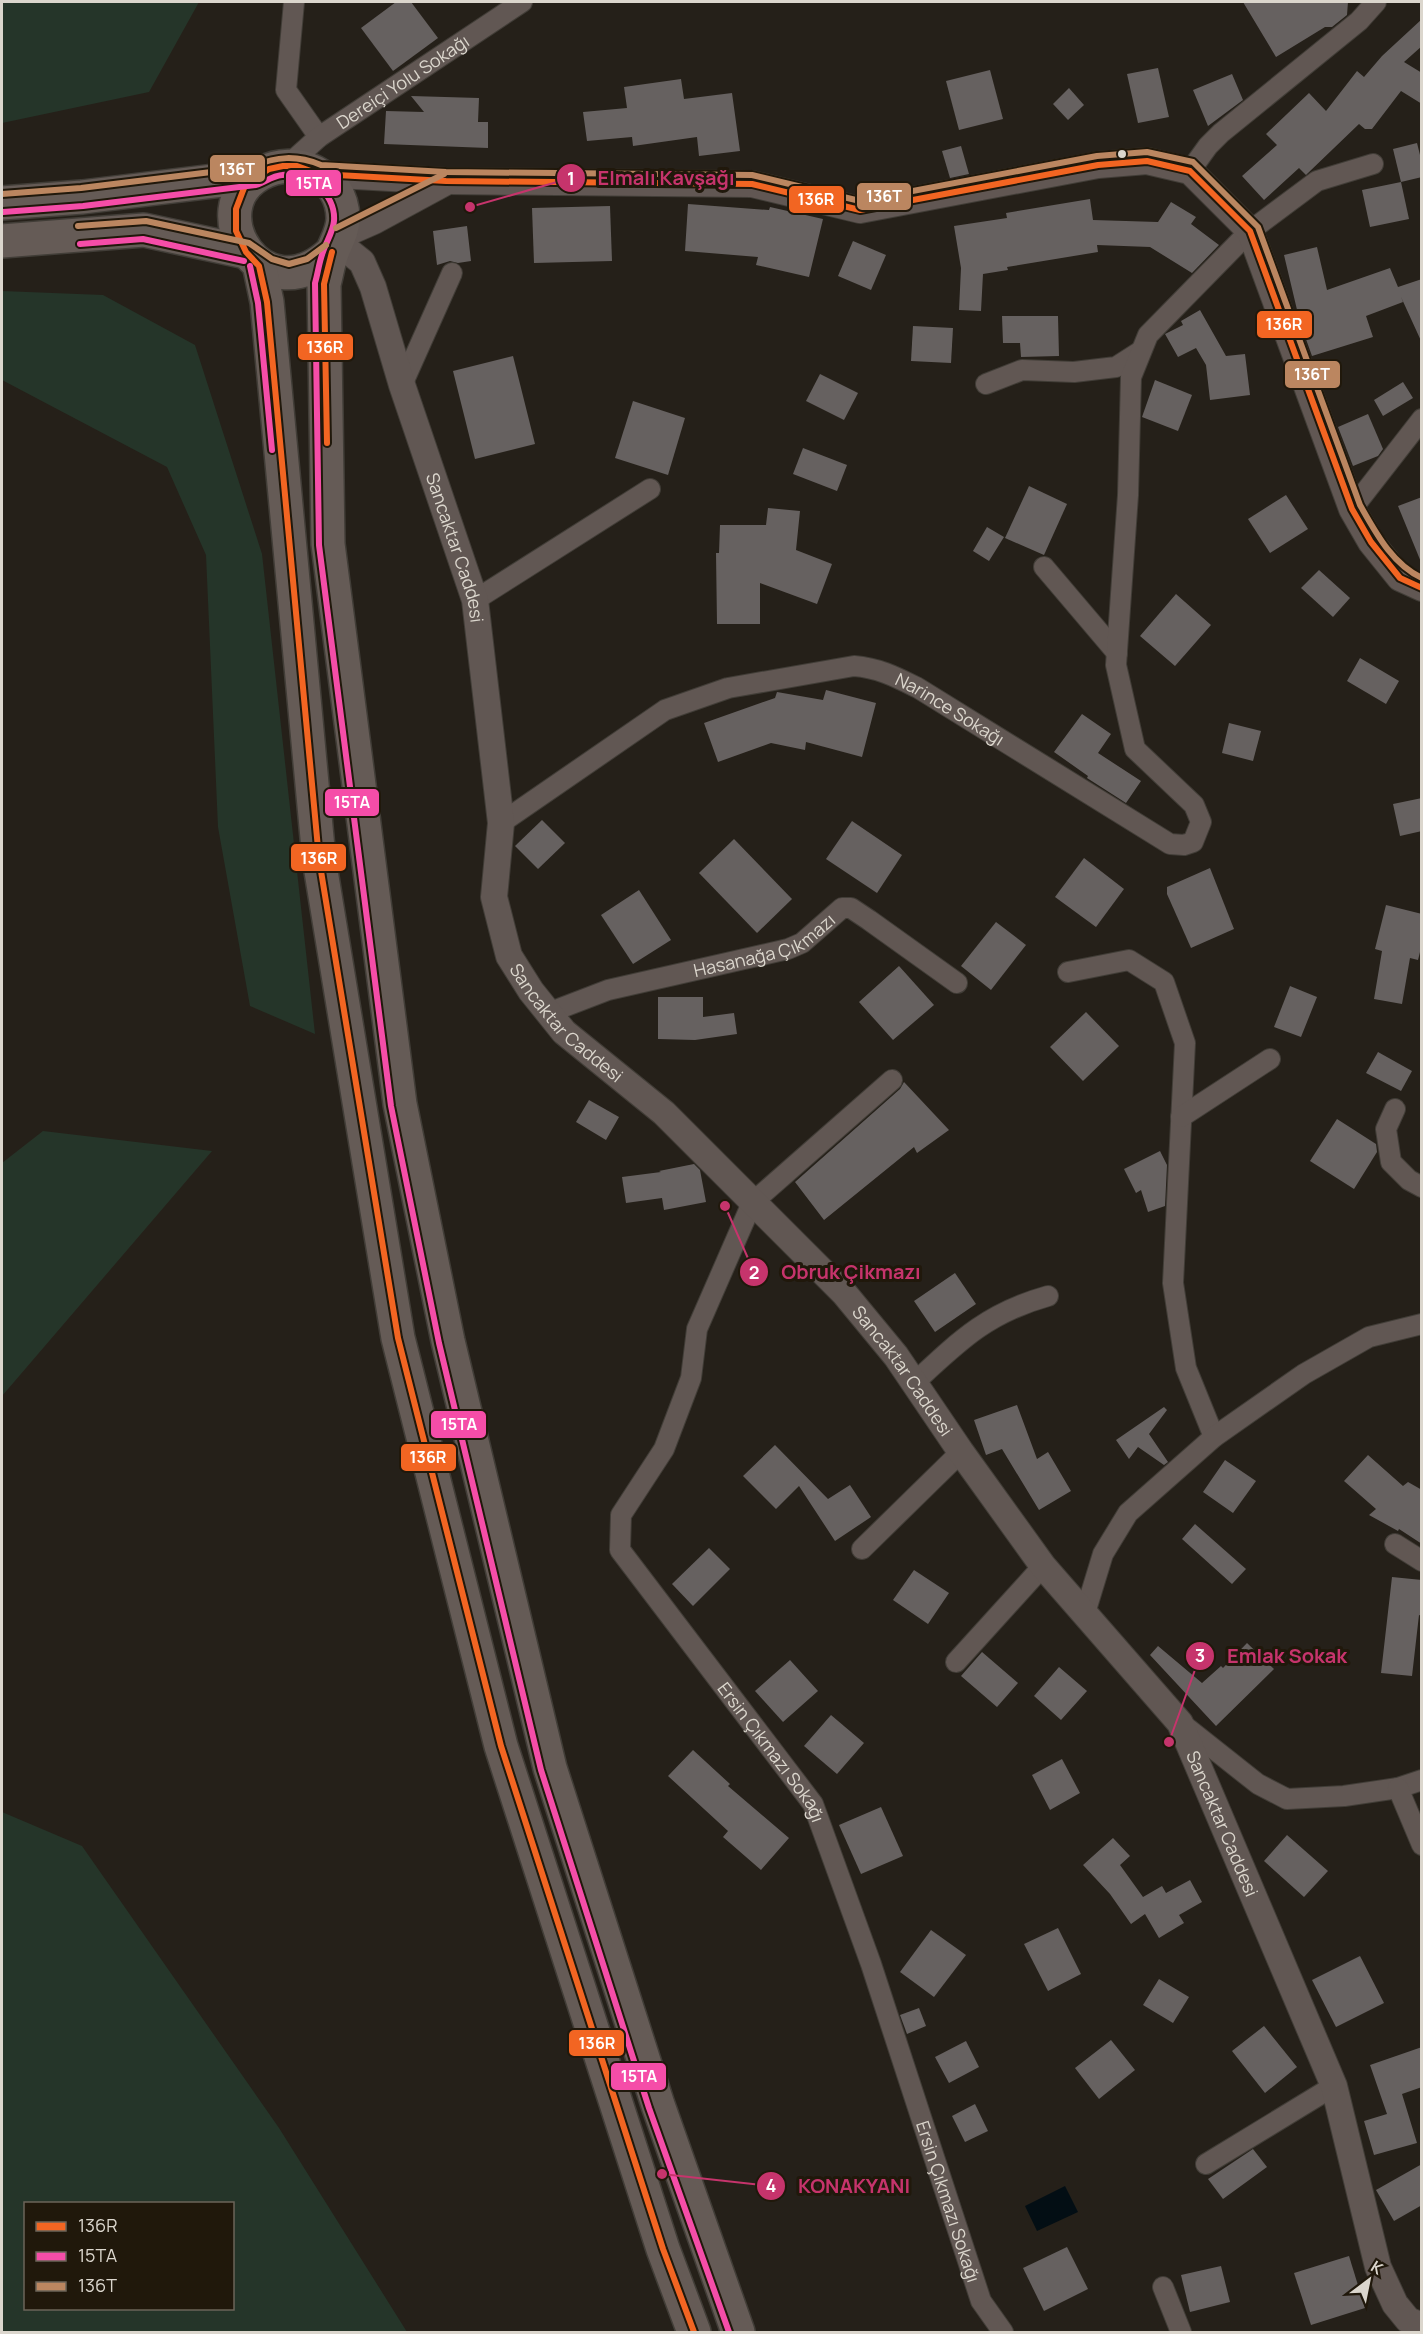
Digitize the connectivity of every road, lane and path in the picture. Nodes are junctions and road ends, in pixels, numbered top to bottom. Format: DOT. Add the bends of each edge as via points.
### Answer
graph roads {
  1 [pos="294,2"];
  2 [pos="522,2"];
  3 [pos="1376,2"];
  4 [pos="319,137"];
  5 [pos="1373,164"];
  6 [pos="303,169"];
  7 [pos="1190,171"];
  8 [pos="255,177"];
  9 [pos="446,182"];
  10 [pos="2,203"];
  11 [pos="1250,231"];
  12 [pos="2,241"];
  13 [pos="336,243"];
  14 [pos="253,258"];
  15 [pos="452,273"];
  16 [pos="1141,351"];
  17 [pos="986,384"];
  18 [pos="402,386"];
  19 [pos="1422,418"];
  20 [pos="650,489"];
  21 [pos="1352,509"];
  22 [pos="1044,567"];
  23 [pos="1422,588"];
  24 [pos="475,600"];
  25 [pos="1117,653"];
  26 [pos="501,823"];
  27 [pos="1068,972"];
  28 [pos="957,983"];
  29 [pos="548,1013"];
  30 [pos="1270,1059"];
  31 [pos="891,1080"];
  32 [pos="1395,1109"];
  33 [pos="1181,1117"];
  34 [pos="1422,1187"];
  35 [pos="752,1203"];
  36 [pos="1048,1296"];
  37 [pos="1422,1324"];
  38 [pos="914,1383"];
  39 [pos="1214,1437"];
  40 [pos="961,1452"];
  41 [pos="1395,1544"];
  42 [pos="862,1549"];
  43 [pos="1422,1561"];
  44 [pos="1043,1566"];
  45 [pos="1085,1613"];
  46 [pos="956,1662"];
  47 [pos="1180,1723"];
  48 [pos="1422,1780"];
  49 [pos="1398,1788"];
  50 [pos="1422,1845"];
  51 [pos="1334,2086"];
  52 [pos="1206,2164"];
  53 [pos="1163,2287"];
  54 [pos="1411,2326"];
  55 [pos="694,2332"];
  56 [pos="738,2332"];
  57 [pos="1003,2332"];
  58 [pos="1181,2332"];
  1 -- 4 [label="street" via="286,90"];
  2 -- 4 [label="street, Dereiçi Yolu Sokağı"];
  3 -- 7 [label="street" via="1359,21 1221,133"];
  4 -- 6 [label="street, Dereiçi Yolu Sokağı"];
  5 -- 11 [label="street, Narince Sokağı" via="1317,181"];
  6 -- 8 [label="highway" via="270,168"];
  6 -- 9 [label="street"];
  6 -- 13 [label="highway" via="332,186 340,201 343,219"];
  7 -- 9 [label="street" via="1147,161 1098,165 860,210 752,184"];
  7 -- 11 [label="street"];
  8 -- 10 [label="highway"];
  8 -- 14 [label="highway" via="243,189 234,221 238,238"];
  9 -- 13 [label="street"];
  11 -- 16 [label="street, Narince Sokağı" via="1148,335"];
  11 -- 21 [label="street"];
  12 -- 14 [label="highway" via="144,230"];
  13 -- 14 [label="highway" via="320,263 290,273 274,271"];
  13 -- 18 [label="street, Sancaktar Caddesi" via="362,262"];
  13 -- 56 [label="highway" via="324,284 328,544 400,1104 448,1341 550,1768 654,2093"];
  14 -- 55 [label="highway" via="269,314 319,859 398,1338 501,1746 663,2249"];
  15 -- 18 [label="street"];
  16 -- 17 [label="street" via="1116,367 1074,372 1022,370"];
  16 -- 25 [label="street, Narince Sokağı" via="1131,377"];
  18 -- 24 [label="street, Sancaktar Caddesi"];
  19 -- 21 [label="street"];
  20 -- 24 [label="street"];
  21 -- 23 [label="street" via="1371,542 1400,578"];
  22 -- 25 [label="street"];
  24 -- 26 [label="street, Sancaktar Caddesi"];
  25 -- 26 [label="street, Narince Sokağı" via="1116,666 1135,749 1194,806 1201,822 1193,842 1170,844 918,688 887,672 854,666 728,688 665,710"];
  26 -- 29 [label="street, Sancaktar Caddesi" via="494,897 509,956"];
  27 -- 33 [label="street" via="1130,960 1164,982 1185,1043"];
  28 -- 29 [label="street, Hasanağa Çıkmazı" via="851,908 842,908 802,943 788,949 608,990"];
  29 -- 35 [label="street, Sancaktar Caddesi" via="564,1032 664,1113"];
  30 -- 33 [label="street"];
  31 -- 35 [label="street"];
  32 -- 34 [label="street" via="1386,1129 1391,1162"];
  33 -- 39 [label="street" via="1173,1282 1186,1368"];
  35 -- 38 [label="street, Sancaktar Caddesi" via="844,1293"];
  35 -- 57 [label="street, Ersin Çıkmazı Sokağı" via="697,1329 691,1378 664,1449 621,1515 620,1550 813,1804 871,1964 981,2301"];
  36 -- 38 [label="street" via="1019,1304 966,1335"];
  37 -- 39 [label="street" via="1369,1337 1304,1374"];
  38 -- 40 [label="street, Sancaktar Caddesi"];
  39 -- 45 [label="street" via="1128,1513 1103,1554"];
  40 -- 42 [label="street"];
  40 -- 44 [label="street, Sancaktar Caddesi"];
  41 -- 43 [label="street"];
  44 -- 45 [label="street, Sancaktar Caddesi"];
  44 -- 46 [label="street"];
  45 -- 47 [label="street, Sancaktar Caddesi"];
  47 -- 49 [label="street" via="1258,1784 1287,1798 1344,1796"];
  47 -- 51 [label="street, Sancaktar Caddesi"];
  48 -- 49 [label="street"];
  49 -- 50 [label="street"];
  51 -- 52 [label="street"];
  51 -- 54 [label="street, Sancaktar Caddesi" via="1378,2267 1395,2304"];
  53 -- 58 [label="street"];
}
